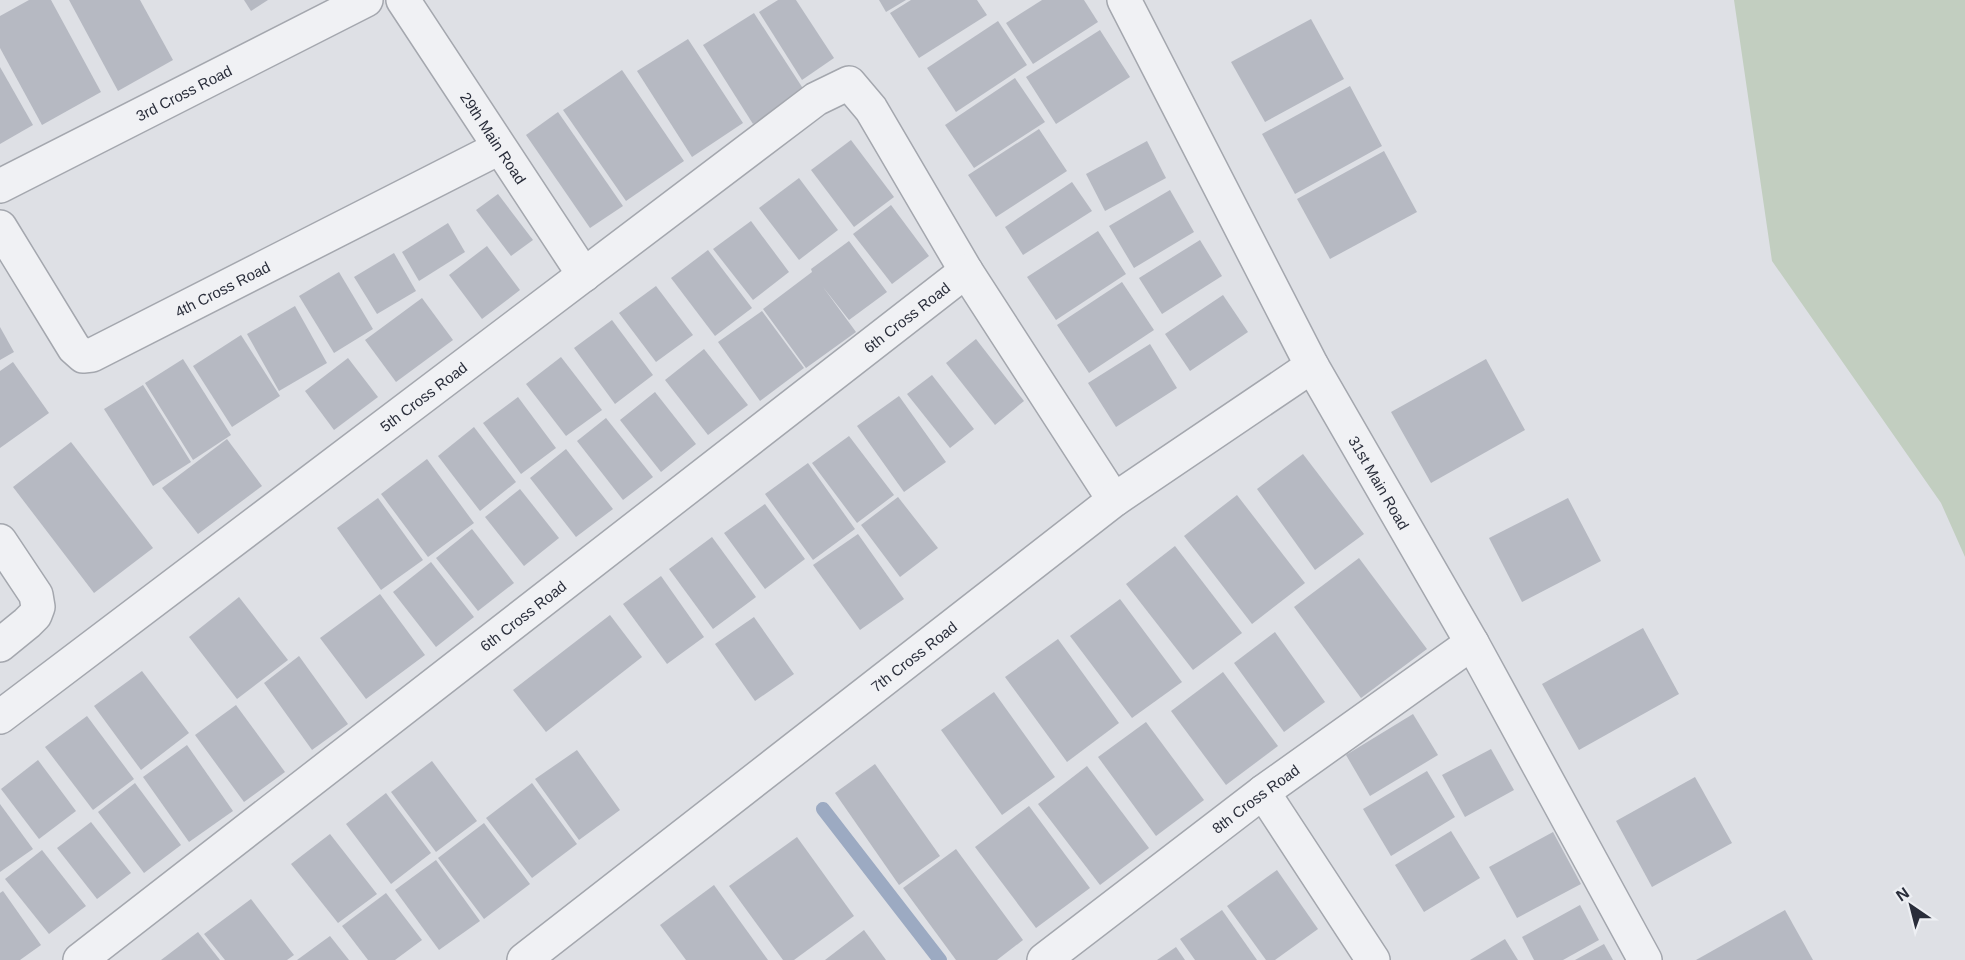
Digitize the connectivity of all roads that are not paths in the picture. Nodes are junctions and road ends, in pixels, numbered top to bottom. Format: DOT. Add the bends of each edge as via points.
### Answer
graph roads {
  1 [pos="366,0"];
  2 [pos="403,0"];
  3 [pos="1124,0"];
  4 [pos="499,148"];
  5 [pos="0,186"];
  6 [pos="0,227"];
  7 [pos="966,271"];
  8 [pos="584,275"];
  9 [pos="1312,366"];
  10 [pos="1114,500"];
  11 [pos="0,541"];
  12 [pos="1472,643"];
  13 [pos="0,645"];
  14 [pos="0,717"];
  15 [pos="1263,792"];
  16 [pos="80,960"];
  17 [pos="525,960"];
  18 [pos="1044,960"];
  19 [pos="1373,960"];
  20 [pos="1644,960"];
  1 -- 5 [label="street, 3rd Cross Road"];
  2 -- 4 [label="street, 29th Main Road"];
  3 -- 9 [label="street, 31st Main Road"];
  4 -- 6 [label="street, 4th Cross Road" via="92,355 83,356 74,348"];
  4 -- 8 [label="street, 29th Main Road"];
  7 -- 8 [label="street, 5th Cross Road" via="871,109 849,83 816,99"];
  7 -- 10 [label="street"];
  7 -- 16 [label="street, 6th Cross Road"];
  8 -- 14 [label="street, 5th Cross Road"];
  9 -- 10 [label="street, 7th Cross Road"];
  9 -- 12 [label="street, 31st Main Road"];
  10 -- 17 [label="street, 7th Cross Road"];
  11 -- 13 [label="street" via="36,595 38,608 27,623"];
  12 -- 15 [label="street, 8th Cross Road"];
  12 -- 20 [label="street, 31st Main Road"];
  15 -- 18 [label="street, 8th Cross Road"];
  15 -- 19 [label="street"];
}
